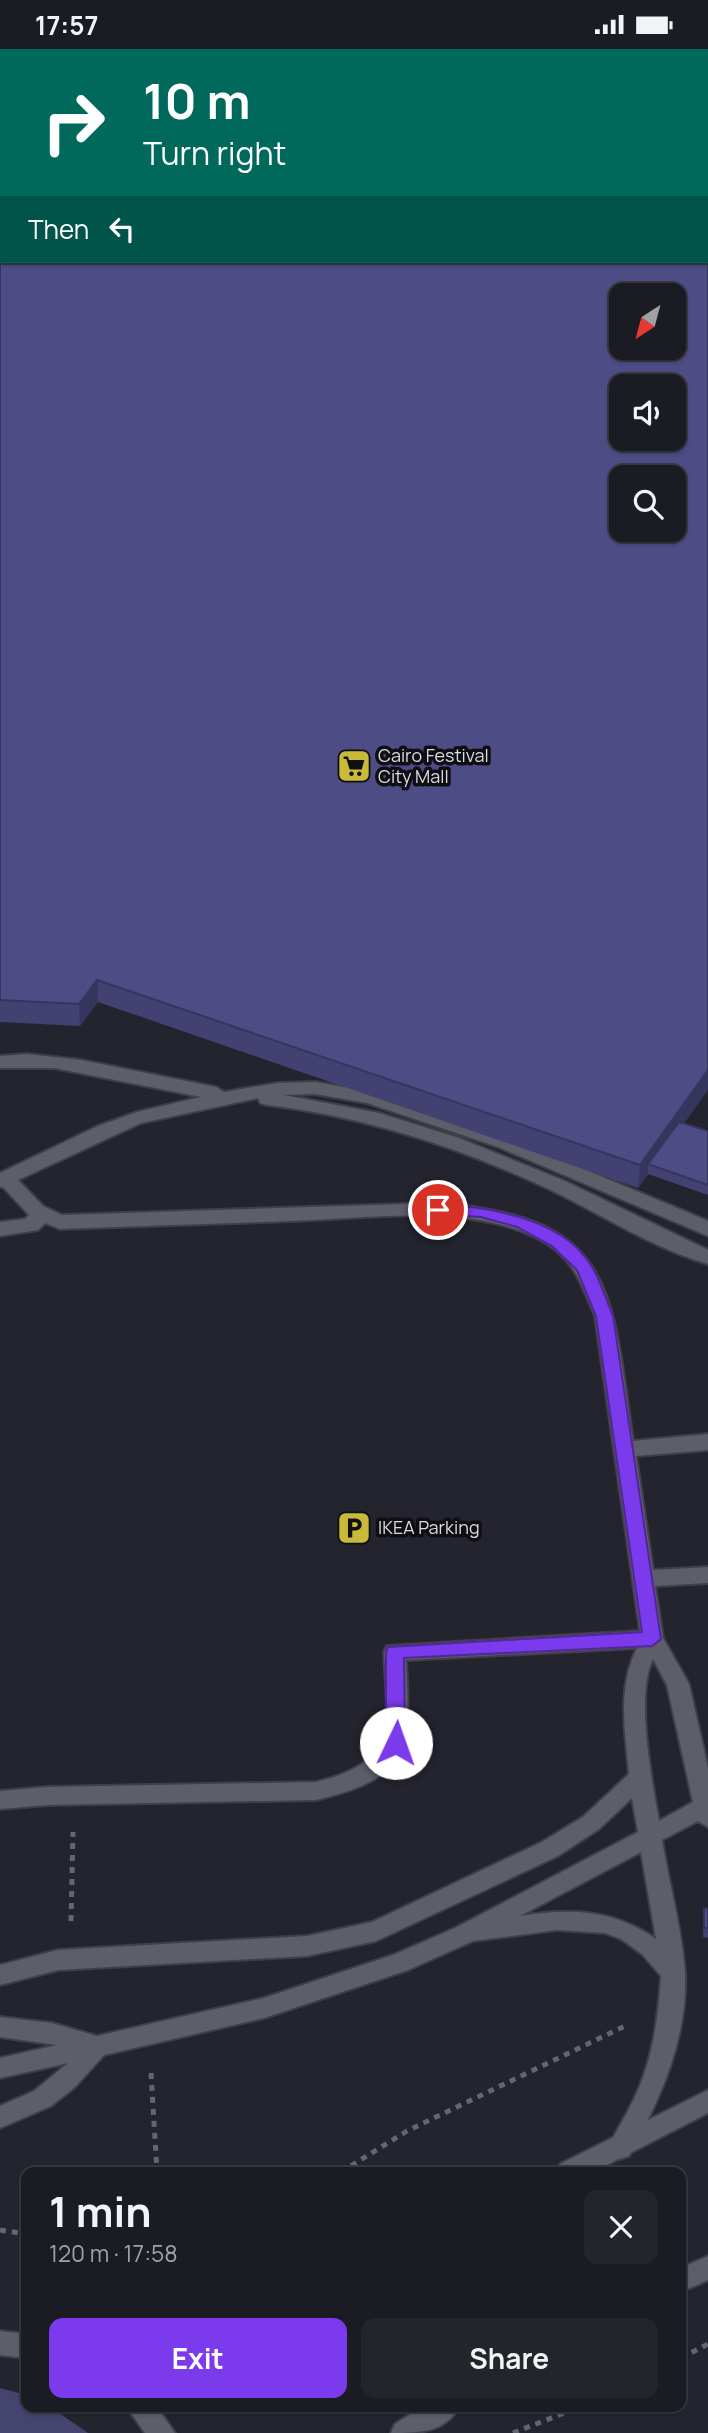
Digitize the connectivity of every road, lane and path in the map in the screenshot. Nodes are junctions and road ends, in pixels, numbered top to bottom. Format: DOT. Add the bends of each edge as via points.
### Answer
graph roads {
  1 [pos="0,1062"];
  2 [pos="237,1095"];
  3 [pos="3,1179"];
  4 [pos="42,1214"];
  5 [pos="0,1229"];
  6 [pos="708,1229"];
  7 [pos="708,1257"];
  8 [pos="708,1442"];
  9 [pos="626,1449"];
  10 [pos="708,1575"];
  11 [pos="645,1579"];
  12 [pos="652,1639"];
  13 [pos="640,1777"];
  14 [pos="74,1796"];
  15 [pos="0,1800"];
  16 [pos="706,1813"];
  17 [pos="649,1836"];
  18 [pos="463,1935"];
  19 [pos="71,1960"];
  20 [pos="673,1973"];
  21 [pos="0,1975"];
  22 [pos="671,2003"];
  23 [pos="0,2027"];
  24 [pos="148,2034"];
  25 [pos="97,2046"];
  26 [pos="0,2068"];
  27 [pos="708,2101"];
  28 [pos="0,2117"];
  29 [pos="620,2148"];
  30 [pos="157,2167"];
  31 [pos="349,2167"];
  32 [pos="580,2167"];
  33 [pos="0,2229"];
  34 [pos="21,2233"];
  35 [pos="708,2267"];
  36 [pos="686,2278"];
  37 [pos="0,2343"];
  38 [pos="708,2344"];
  39 [pos="21,2345"];
  40 [pos="686,2355"];
  41 [pos="144,2412"];
  42 [pos="437,2412"];
  43 [pos="567,2412"];
  44 [pos="162,2433"];
  45 [pos="404,2433"];
  46 [pos="513,2433"];
  1 -- 2 [label="street" via="53,1059 171,1087"];
  2 -- 3 [label="street" via="137,1118"];
  2 -- 6 [label="street" via="296,1088 352,1092 552,1161"];
  2 -- 7 [label="street" via="324,1105 417,1130 557,1186"];
  3 -- 4 [label="street"];
  4 -- 5 [label="street" via="31,1225"];
  4 -- 9 [label="street" via="76,1223 438,1210 481,1212 522,1223 558,1242 584,1267 605,1316"];
  8 -- 9 [label="street"];
  9 -- 11 [label="street"];
  10 -- 11 [label="street"];
  11 -- 12 [label="street"];
  12 -- 13 [label="street" via="635,1682"];
  12 -- 14 [label="street" via="395,1652 396,1743 380,1768 351,1786 316,1791"];
  12 -- 16 [label="street" via="678,1684"];
  13 -- 17 [label="street"];
  13 -- 19 [label="street" via="591,1823 550,1849 376,1931 307,1947"];
  14 -- 15 [label="street"];
  14 -- 19 [label="path"];
  16 -- 17 [label="street"];
  17 -- 18 [label="street"];
  17 -- 20 [label="street"];
  18 -- 20 [label="street" via="556,1920 607,1923 635,1934"];
  18 -- 24 [label="street" via="332,1988"];
  19 -- 21 [label="street"];
  20 -- 22 [label="street"];
  22 -- 29 [label="street" via="659,2073"];
  22 -- 31 [label="path" via="407,2131"];
  23 -- 25 [label="street" via="52,2033"];
  24 -- 25 [label="street"];
  24 -- 30 [label="path"];
  25 -- 26 [label="street"];
  25 -- 28 [label="street" via="60,2086 37,2102"];
  27 -- 29 [label="street"];
  29 -- 32 [label="street"];
  33 -- 34 [label="path"];
  35 -- 36 [label="street"];
  37 -- 39 [label="street"];
  38 -- 40 [label="path"];
  41 -- 44 [label="street"];
  42 -- 45 [label="street"];
  43 -- 46 [label="path"];
}
